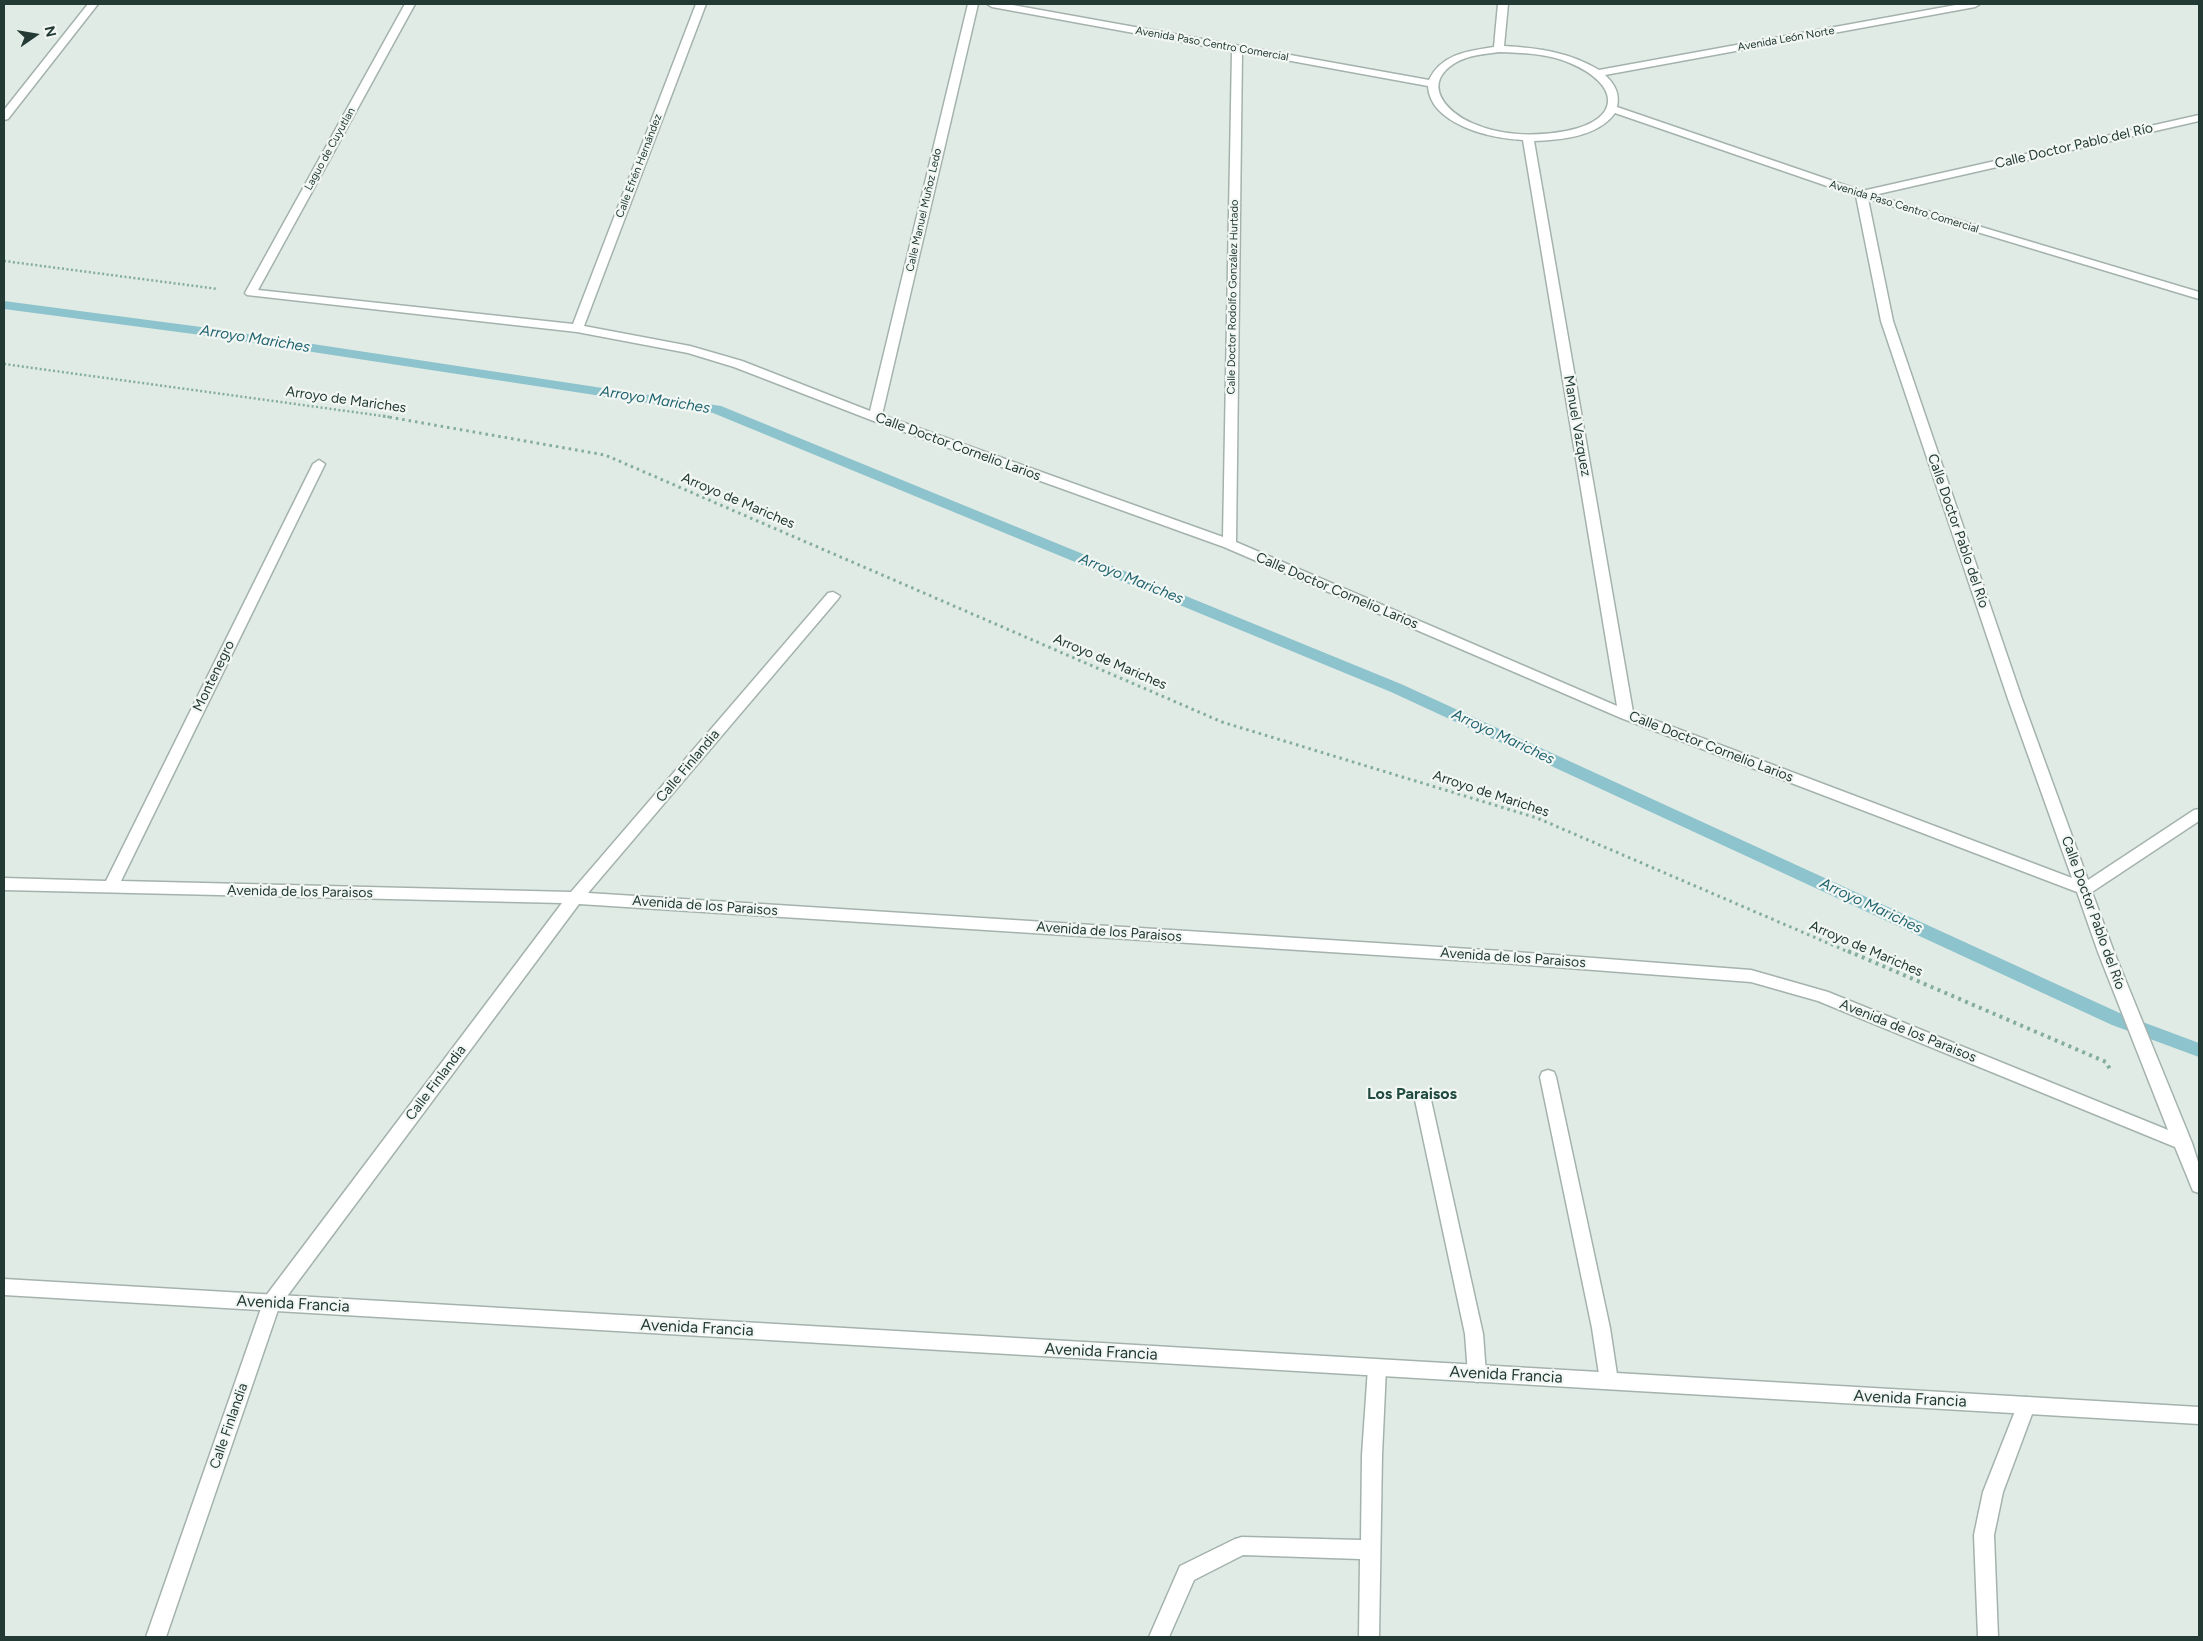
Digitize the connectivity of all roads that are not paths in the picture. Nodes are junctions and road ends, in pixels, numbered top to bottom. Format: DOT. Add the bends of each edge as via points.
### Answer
graph roads {
  1 [pos="93,4"];
  2 [pos="410,4"];
  3 [pos="701,4"];
  4 [pos="973,4"];
  5 [pos="992,4"];
  6 [pos="1502,4"];
  7 [pos="1975,4"];
  8 [pos="1237,49"];
  9 [pos="1499,49"];
  10 [pos="1598,74"];
  11 [pos="1432,84"];
  12 [pos="1612,110"];
  13 [pos="4,118"];
  14 [pos="2199,118"];
  15 [pos="1528,138"];
  16 [pos="1861,194"];
  17 [pos="2199,296"];
  18 [pos="577,328"];
  19 [pos="875,417"];
  20 [pos="319,464"];
  21 [pos="1229,544"];
  22 [pos="833,596"];
  23 [pos="1626,715"];
  24 [pos="2199,814"];
  25 [pos="4,884"];
  26 [pos="110,888"];
  27 [pos="2085,889"];
  28 [pos="576,898"];
  29 [pos="1548,1077"];
  30 [pos="1423,1100"];
  31 [pos="2183,1143"];
  32 [pos="2199,1186"];
  33 [pos="4,1287"];
  34 [pos="271,1303"];
  35 [pos="1377,1368"];
  36 [pos="1477,1374"];
  37 [pos="1609,1381"];
  38 [pos="2026,1406"];
  39 [pos="2199,1416"];
  40 [pos="1370,1550"];
  41 [pos="156,1637"];
  42 [pos="1160,1637"];
  43 [pos="1369,1637"];
  44 [pos="1988,1637"];
  1 -- 13 [label="street"];
  2 -- 18 [label="street, Laguo de Cuyutlan" via="251,293"];
  3 -- 18 [label="street, Calle Efrén Hernández"];
  4 -- 19 [label="street, Calle Manuel Muñoz Ledo"];
  5 -- 8 [label="street, Avenida Paso Centro Comercial"];
  6 -- 9 [label="street"];
  7 -- 10 [label="street, Avenida León Norte"];
  8 -- 11 [label="street, Avenida Paso Centro Comercial"];
  8 -- 21 [label="street, Calle Doctor Rodolfo González Hurtado"];
  9 -- 10 [label="street" via="1554,54 1578,62"];
  9 -- 11 [label="street" via="1473,53 1453,61 1438,71"];
  10 -- 12 [label="street" via="1609,85 1614,97"];
  11 -- 15 [label="street" via="1435,99 1448,114 1469,126"];
  12 -- 15 [label="street" via="1601,122 1582,131"];
  12 -- 16 [label="street, Avenida Paso Centro Comercial"];
  14 -- 16 [label="street, Calle Doctor Pablo del Río"];
  15 -- 23 [label="street, Manuel Vazquez"];
  16 -- 17 [label="street, Avenida Paso Centro Comercial"];
  16 -- 27 [label="street, Calle Doctor Pablo del Río" via="1887,321 2015,698"];
  18 -- 19 [label="street, Calle Doctor Cornelio Larios" via="690,350 738,364"];
  19 -- 21 [label="street, Calle Doctor Cornelio Larios"];
  20 -- 26 [label="street, Montenegro"];
  21 -- 23 [label="street, Calle Doctor Cornelio Larios"];
  22 -- 28 [label="street, Calle Finlandia"];
  23 -- 27 [label="street, Calle Doctor Cornelio Larios"];
  24 -- 27 [label="street"];
  25 -- 26 [label="street, Avenida de los Paraisos"];
  26 -- 28 [label="street, Avenida de los Paraisos"];
  27 -- 31 [label="street, Calle Doctor Pablo del Río" via="2106,952"];
  28 -- 31 [label="street, Avenida de los Paraisos" via="1751,976 1822,996"];
  28 -- 34 [label="street, Calle Finlandia"];
  29 -- 37 [label="street" via="1601,1328"];
  30 -- 36 [label="street" via="1474,1334"];
  31 -- 32 [label="street, Calle Doctor Pablo del Río"];
  33 -- 34 [label="street, Avenida Francia"];
  34 -- 35 [label="street, Avenida Francia"];
  34 -- 41 [label="street, Calle Finlandia"];
  35 -- 36 [label="street, Avenida Francia"];
  35 -- 40 [label="street"];
  36 -- 37 [label="street, Avenida Francia"];
  37 -- 38 [label="street, Avenida Francia"];
  38 -- 39 [label="street, Avenida Francia"];
  38 -- 44 [label="street" via="1993,1492 1984,1535"];
  40 -- 42 [label="street" via="1242,1546 1187,1573"];
  40 -- 43 [label="street"];
}
